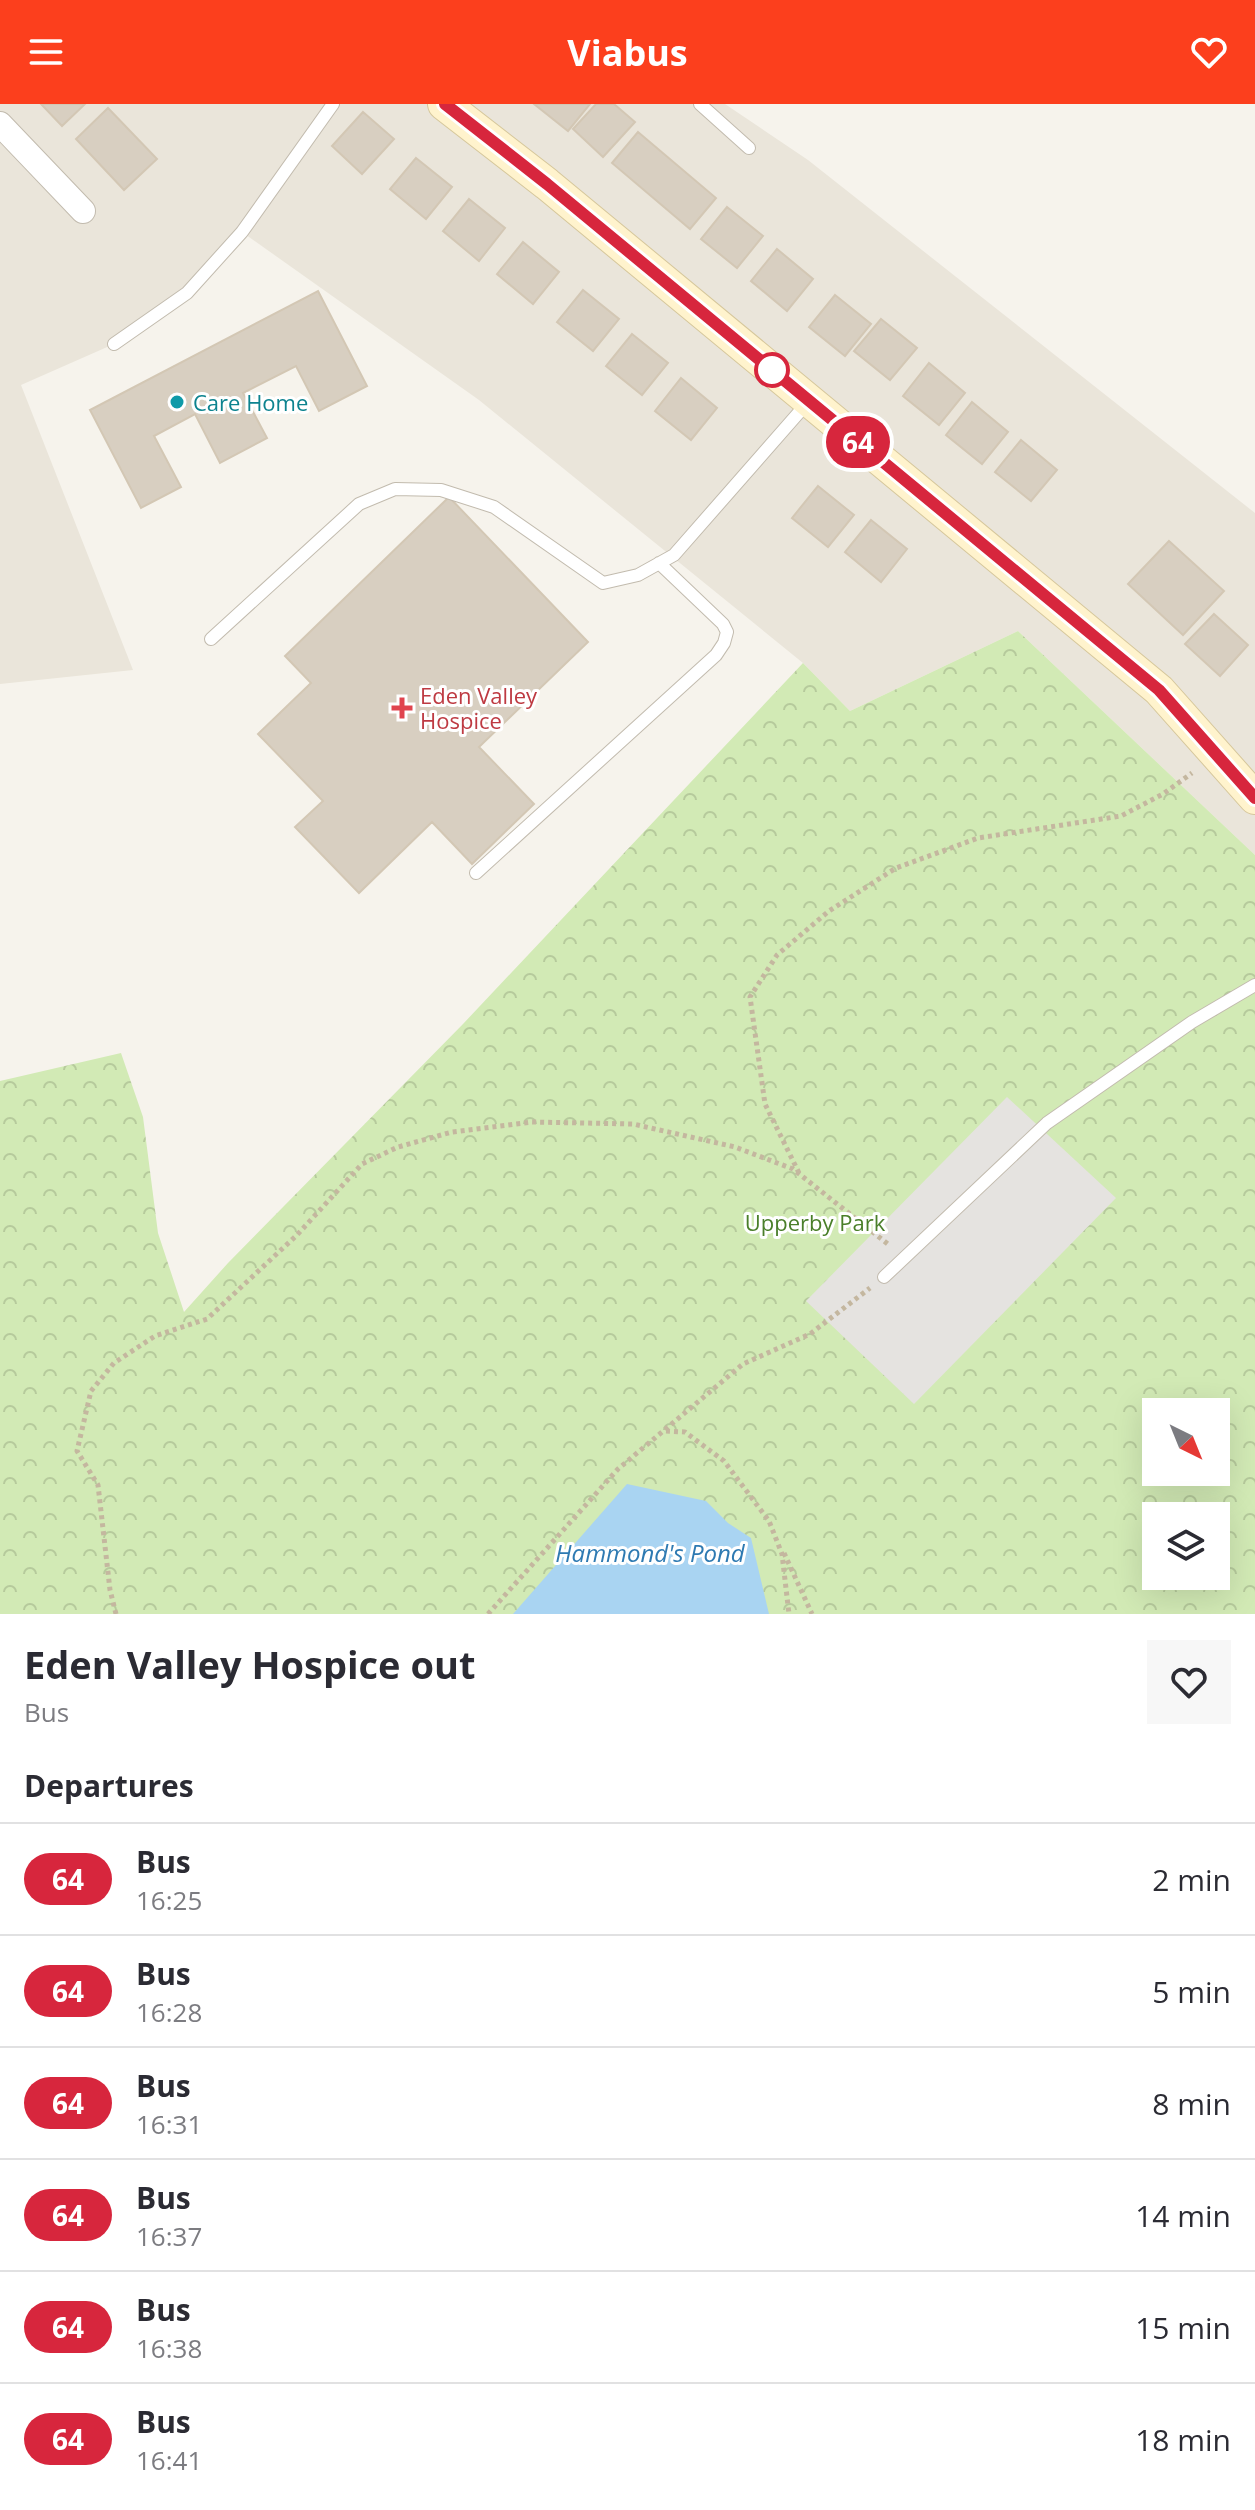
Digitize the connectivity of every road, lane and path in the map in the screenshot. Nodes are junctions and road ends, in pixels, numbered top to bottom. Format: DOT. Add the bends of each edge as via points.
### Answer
graph roads {
  1 [pos="333,104"];
  2 [pos="444,104"];
  3 [pos="700,104"];
  4 [pos="0,124"];
  5 [pos="749,148"];
  6 [pos="83,211"];
  7 [pos="114,344"];
  8 [pos="809,401"];
  9 [pos="659,563"];
  10 [pos="211,639"];
  11 [pos="1212,750"];
  12 [pos="1255,798"];
  13 [pos="476,873"];
  14 [pos="1255,985"];
  15 [pos="799,1174"];
  16 [pos="904,1258"];
  17 [pos="884,1277"];
  18 [pos="664,1431"];
  19 [pos="773,1531"];
  20 [pos="116,1614"];
  21 [pos="488,1614"];
  22 [pos="789,1614"];
  23 [pos="812,1614"];
  1 -- 7 [label="lane" via="242,232 187,293"];
  2 -- 8 [label="street"];
  3 -- 5 [label="lane"];
  4 -- 6 [label="street"];
  8 -- 9 [label="lane" via="674,555"];
  8 -- 11 [label="street" via="1159,690"];
  9 -- 10 [label="lane" via="638,575 603,583 494,507 441,490 395,489 359,504"];
  9 -- 13 [label="lane" via="723,624 724,643"];
  11 -- 12 [label="street"];
  11 -- 15 [label="path" via="1163,794 1121,816 978,838 896,868 829,911 777,955 750,997 765,1104"];
  14 -- 16 [label="lane" via="1047,1123"];
  15 -- 16 [label="path"];
  15 -- 20 [label="path" via="735,1147 633,1124 532,1122 452,1132 362,1164 230,1300 207,1319 155,1336 134,1349 91,1391 77,1451 98,1485"];
  16 -- 17 [label="lane"];
  17 -- 18 [label="path" via="810,1334 743,1364"];
  18 -- 19 [label="path" via="685,1432 724,1461"];
  18 -- 21 [label="path" via="618,1469"];
  19 -- 22 [label="path" via="782,1554"];
  19 -- 23 [label="path"];
}
